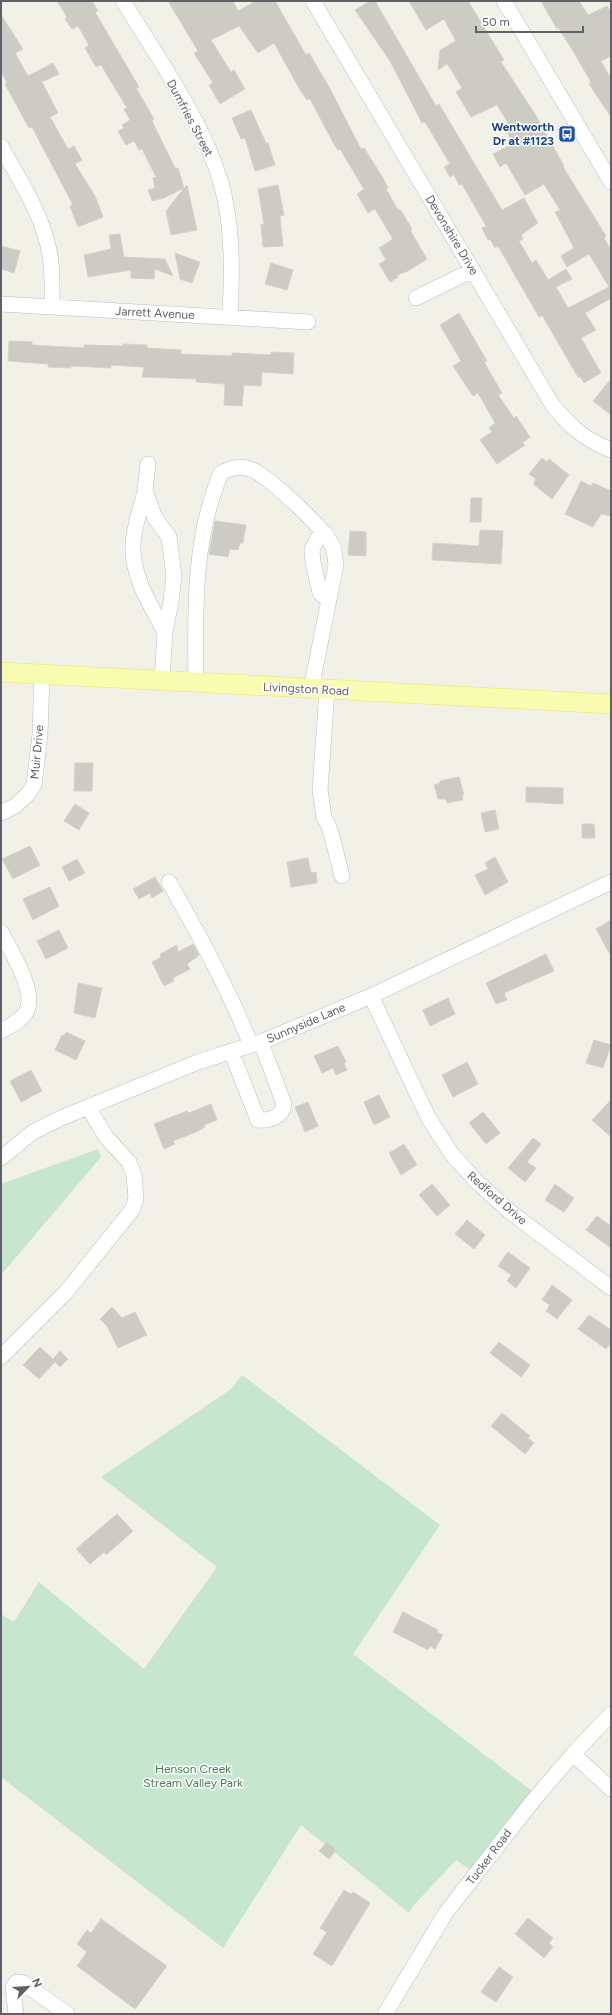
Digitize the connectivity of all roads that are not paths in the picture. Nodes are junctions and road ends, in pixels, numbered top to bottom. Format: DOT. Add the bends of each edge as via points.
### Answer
graph roads {
  1 [pos="123,1"];
  2 [pos="313,1"];
  3 [pos="504,1"];
  4 [pos="1,146"];
  5 [pos="611,182"];
  6 [pos="473,270"];
  7 [pos="416,298"];
  8 [pos="1,304"];
  9 [pos="52,307"];
  10 [pos="230,316"];
  11 [pos="308,322"];
  12 [pos="611,450"];
  13 [pos="148,464"];
  14 [pos="145,491"];
  15 [pos="325,533"];
  16 [pos="329,601"];
  17 [pos="164,632"];
  18 [pos="1,672"];
  19 [pos="42,674"];
  20 [pos="162,681"];
  21 [pos="196,683"];
  22 [pos="319,690"];
  23 [pos="611,704"];
  24 [pos="1,813"];
  25 [pos="342,876"];
  26 [pos="169,882"];
  27 [pos="611,882"];
  28 [pos="1,932"];
  29 [pos="371,996"];
  30 [pos="1,1031"];
  31 [pos="256,1043"];
  32 [pos="231,1051"];
  33 [pos="88,1107"];
  34 [pos="1,1158"];
  35 [pos="611,1288"];
  36 [pos="1,1357"];
  37 [pos="611,1714"];
  38 [pos="573,1754"];
  39 [pos="611,1789"];
  40 [pos="16,2014"];
  41 [pos="67,2014"];
  42 [pos="384,2014"];
  1 -- 10 [label="street, Dumfries Street" via="198,129 219,178 230,232"];
  2 -- 6 [label="street, Devonshire Drive"];
  3 -- 5 [label="street"];
  4 -- 9 [label="street" via="32,202 44,231 52,267"];
  6 -- 7 [label="street"];
  6 -- 12 [label="street, Devonshire Drive" via="553,406 575,430"];
  8 -- 9 [label="street, Jarrett Avenue"];
  9 -- 10 [label="street, Jarrett Avenue"];
  10 -- 11 [label="street, Jarrett Avenue"];
  13 -- 14 [label="street"];
  14 -- 17 [label="street" via="133,546 137,574"];
  14 -- 17 [label="street" via="155,518 169,537 172,554 174,576"];
  15 -- 16 [label="street" via="334,548 336,565"];
  15 -- 16 [label="street" via="317,539 312,550 320,593"];
  15 -- 21 [label="street" via="271,483 251,469 233,467 221,473 212,494 200,548 195,616"];
  16 -- 22 [label="street"];
  17 -- 20 [label="street"];
  18 -- 19 [label="main road, Livingston Road"];
  19 -- 20 [label="main road, Livingston Road"];
  19 -- 24 [label="street, Muir Drive" via="40,735 34,785 15,806"];
  20 -- 21 [label="main road, Livingston Road"];
  21 -- 22 [label="main road, Livingston Road"];
  22 -- 23 [label="main road, Livingston Road"];
  22 -- 25 [label="street" via="320,790 324,817 330,829"];
  26 -- 31 [label="street" via="214,961"];
  27 -- 29 [label="street, Sunnyside Lane"];
  28 -- 30 [label="street" via="29,996 25,1014"];
  29 -- 31 [label="street, Sunnyside Lane"];
  29 -- 35 [label="street, Redford Drive" via="428,1116 451,1154 494,1197"];
  31 -- 32 [label="street, Sunnyside Lane"];
  31 -- 32 [label="street" via="284,1104 284,1109 279,1115 266,1121 258,1120"];
  32 -- 33 [label="street, Sunnyside Lane"];
  33 -- 34 [label="street, Sunnyside Lane" via="33,1132"];
  33 -- 36 [label="street" via="106,1137 129,1162 134,1175 136,1199 132,1210 66,1292"];
  37 -- 38 [label="street, Tucker Road"];
  38 -- 39 [label="street"];
  38 -- 42 [label="street, Tucker Road" via="532,1802 445,1914"];
  40 -- 41 [label="street" via="13,1987 17,1982 23,1983"];
}
